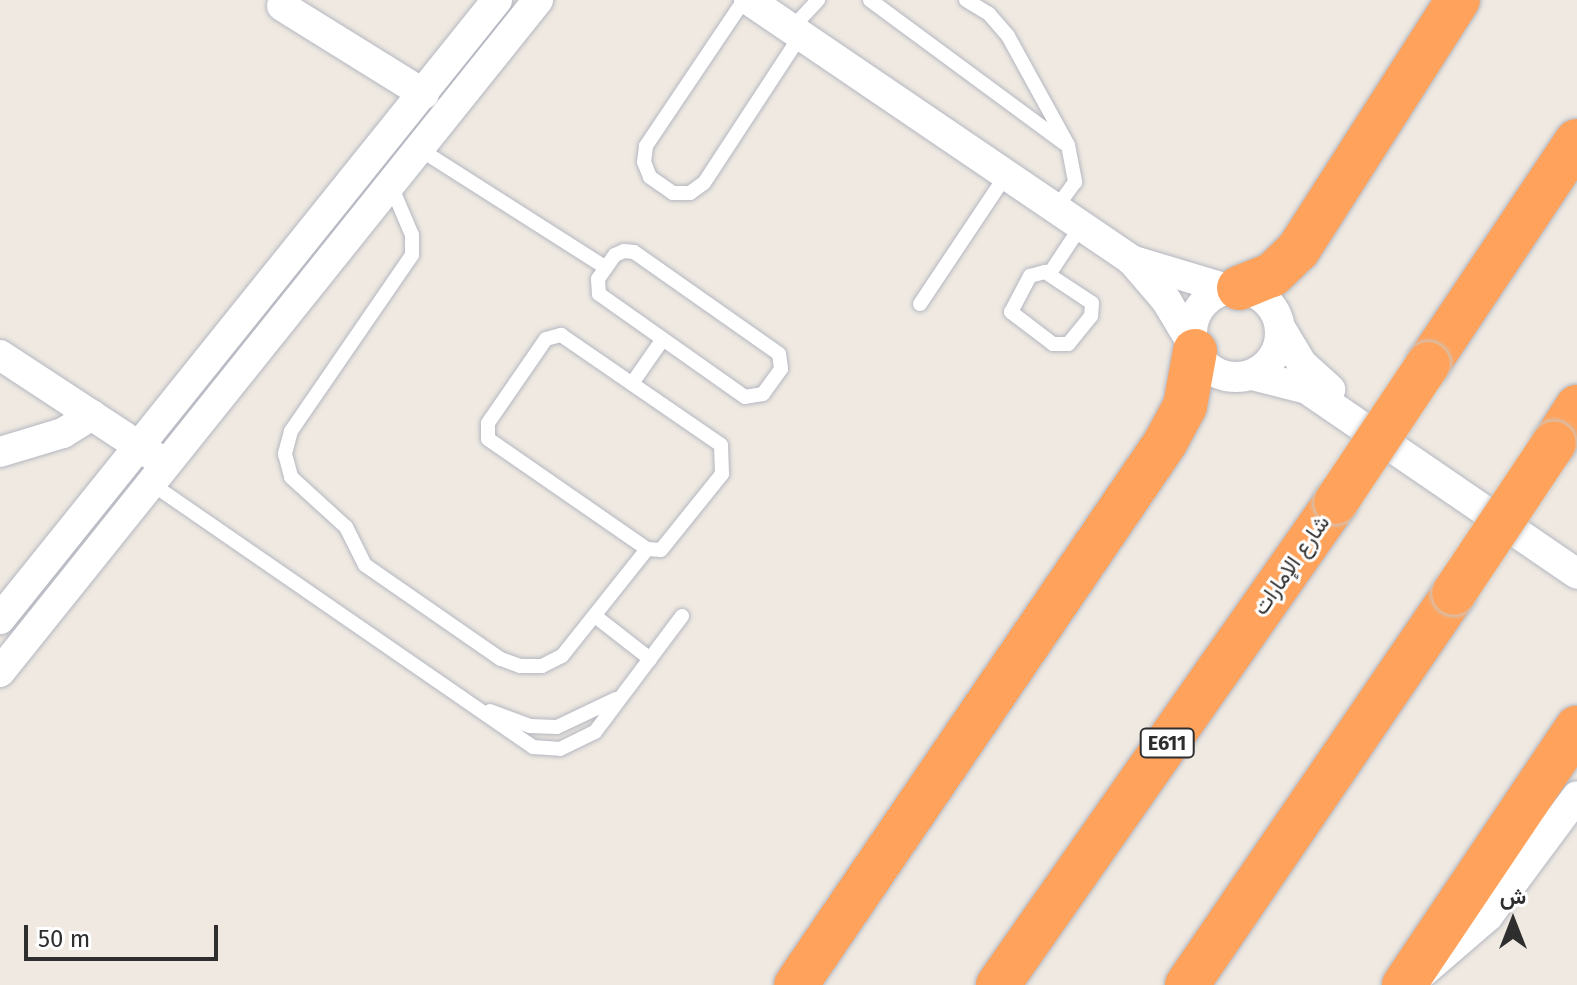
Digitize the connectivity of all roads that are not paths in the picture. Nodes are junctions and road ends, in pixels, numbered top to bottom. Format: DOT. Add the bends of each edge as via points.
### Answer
graph roads {
  1 [pos="497,0"];
  2 [pos="538,0"];
  3 [pos="746,0"];
  4 [pos="818,0"];
  5 [pos="870,0"];
  6 [pos="966,0"];
  7 [pos="1458,0"];
  8 [pos="282,6"];
  9 [pos="796,32"];
  10 [pos="424,94"];
  11 [pos="394,132"];
  12 [pos="1577,141"];
  13 [pos="1068,145"];
  14 [pos="421,150"];
  15 [pos="1006,175"];
  16 [pos="392,188"];
  17 [pos="1056,208"];
  18 [pos="1081,226"];
  19 [pos="1131,260"];
  20 [pos="606,268"];
  21 [pos="1050,273"];
  22 [pos="1233,288"];
  23 [pos="920,304"];
  24 [pos="1281,329"];
  25 [pos="663,339"];
  26 [pos="1194,349"];
  27 [pos="0,355"];
  28 [pos="1252,375"];
  29 [pos="633,382"];
  30 [pos="1577,407"];
  31 [pos="92,415"];
  32 [pos="141,447"];
  33 [pos="0,452"];
  34 [pos="159,474"];
  35 [pos="647,549"];
  36 [pos="1577,549"];
  37 [pos="1577,574"];
  38 [pos="595,616"];
  39 [pos="682,616"];
  40 [pos="0,619"];
  41 [pos="650,659"];
  42 [pos="0,672"];
  43 [pos="620,696"];
  44 [pos="481,707"];
  45 [pos="1577,728"];
  46 [pos="1577,796"];
  47 [pos="796,985"];
  48 [pos="998,985"];
  49 [pos="1187,985"];
  50 [pos="1404,985"];
  1 -- 10 [label="street"];
  2 -- 14 [label="street"];
  3 -- 9 [label="street"];
  3 -- 9 [label="lane" via="646,146 644,162 650,177 673,193 690,193 704,183"];
  4 -- 9 [label="lane"];
  5 -- 13 [label="lane"];
  6 -- 13 [label="lane" via="989,14 1008,36"];
  7 -- 22 [label="highway" via="1298,250 1272,275"];
  8 -- 10 [label="street"];
  9 -- 15 [label="street"];
  10 -- 11 [label="street"];
  11 -- 14 [label="street"];
  11 -- 32 [label="street"];
  12 -- 48 [label="highway, شارع الإمارات / E611, bridge" via="1336,502"];
  13 -- 17 [label="lane" via="1075,182"];
  14 -- 16 [label="street"];
  14 -- 20 [label="lane"];
  15 -- 17 [label="street"];
  15 -- 23 [label="lane"];
  16 -- 34 [label="street"];
  16 -- 38 [label="lane" via="412,235 412,255 291,431 285,454 291,477 346,527 365,565 511,664 552,662"];
  17 -- 18 [label="street"];
  18 -- 19 [label="street"];
  18 -- 21 [label="lane"];
  19 -- 22 [label="street"];
  19 -- 26 [label="street" via="1166,300"];
  20 -- 25 [label="lane" via="598,279 599,294"];
  20 -- 25 [label="lane" via="619,252 634,252 779,354 782,366 763,394 749,398"];
  21 -- 21 [label="lane" via="1030,276 1011,312 1063,346 1073,342 1092,307 1090,299"];
  22 -- 24 [label="street" via="1263,297"];
  22 -- 26 [label="street" via="1213,294 1194,316"];
  24 -- 28 [label="street" via="1274,357"];
  24 -- 36 [label="street" via="1302,364 1332,391"];
  25 -- 29 [label="lane"];
  26 -- 28 [label="street" via="1225,376"];
  26 -- 47 [label="highway" via="1185,406 1165,443"];
  27 -- 31 [label="street"];
  28 -- 37 [label="street" via="1307,389"];
  29 -- 35 [label="lane" via="717,439 725,460 722,474 666,547"];
  29 -- 35 [label="lane" via="565,336 551,336 488,423 486,434"];
  30 -- 49 [label="highway, bridge"];
  31 -- 32 [label="street"];
  31 -- 33 [label="street" via="63,433"];
  32 -- 34 [label="street"];
  32 -- 40 [label="street"];
  34 -- 42 [label="street"];
  34 -- 44 [label="lane"];
  35 -- 38 [label="lane"];
  38 -- 41 [label="lane"];
  39 -- 41 [label="lane"];
  41 -- 43 [label="lane"];
  43 -- 44 [label="lane" via="557,727 530,726"];
  43 -- 44 [label="lane" via="595,732 560,749 521,743"];
  45 -- 50 [label="highway"];
  46 -- 50 [label="street" via="1488,916"];
}
